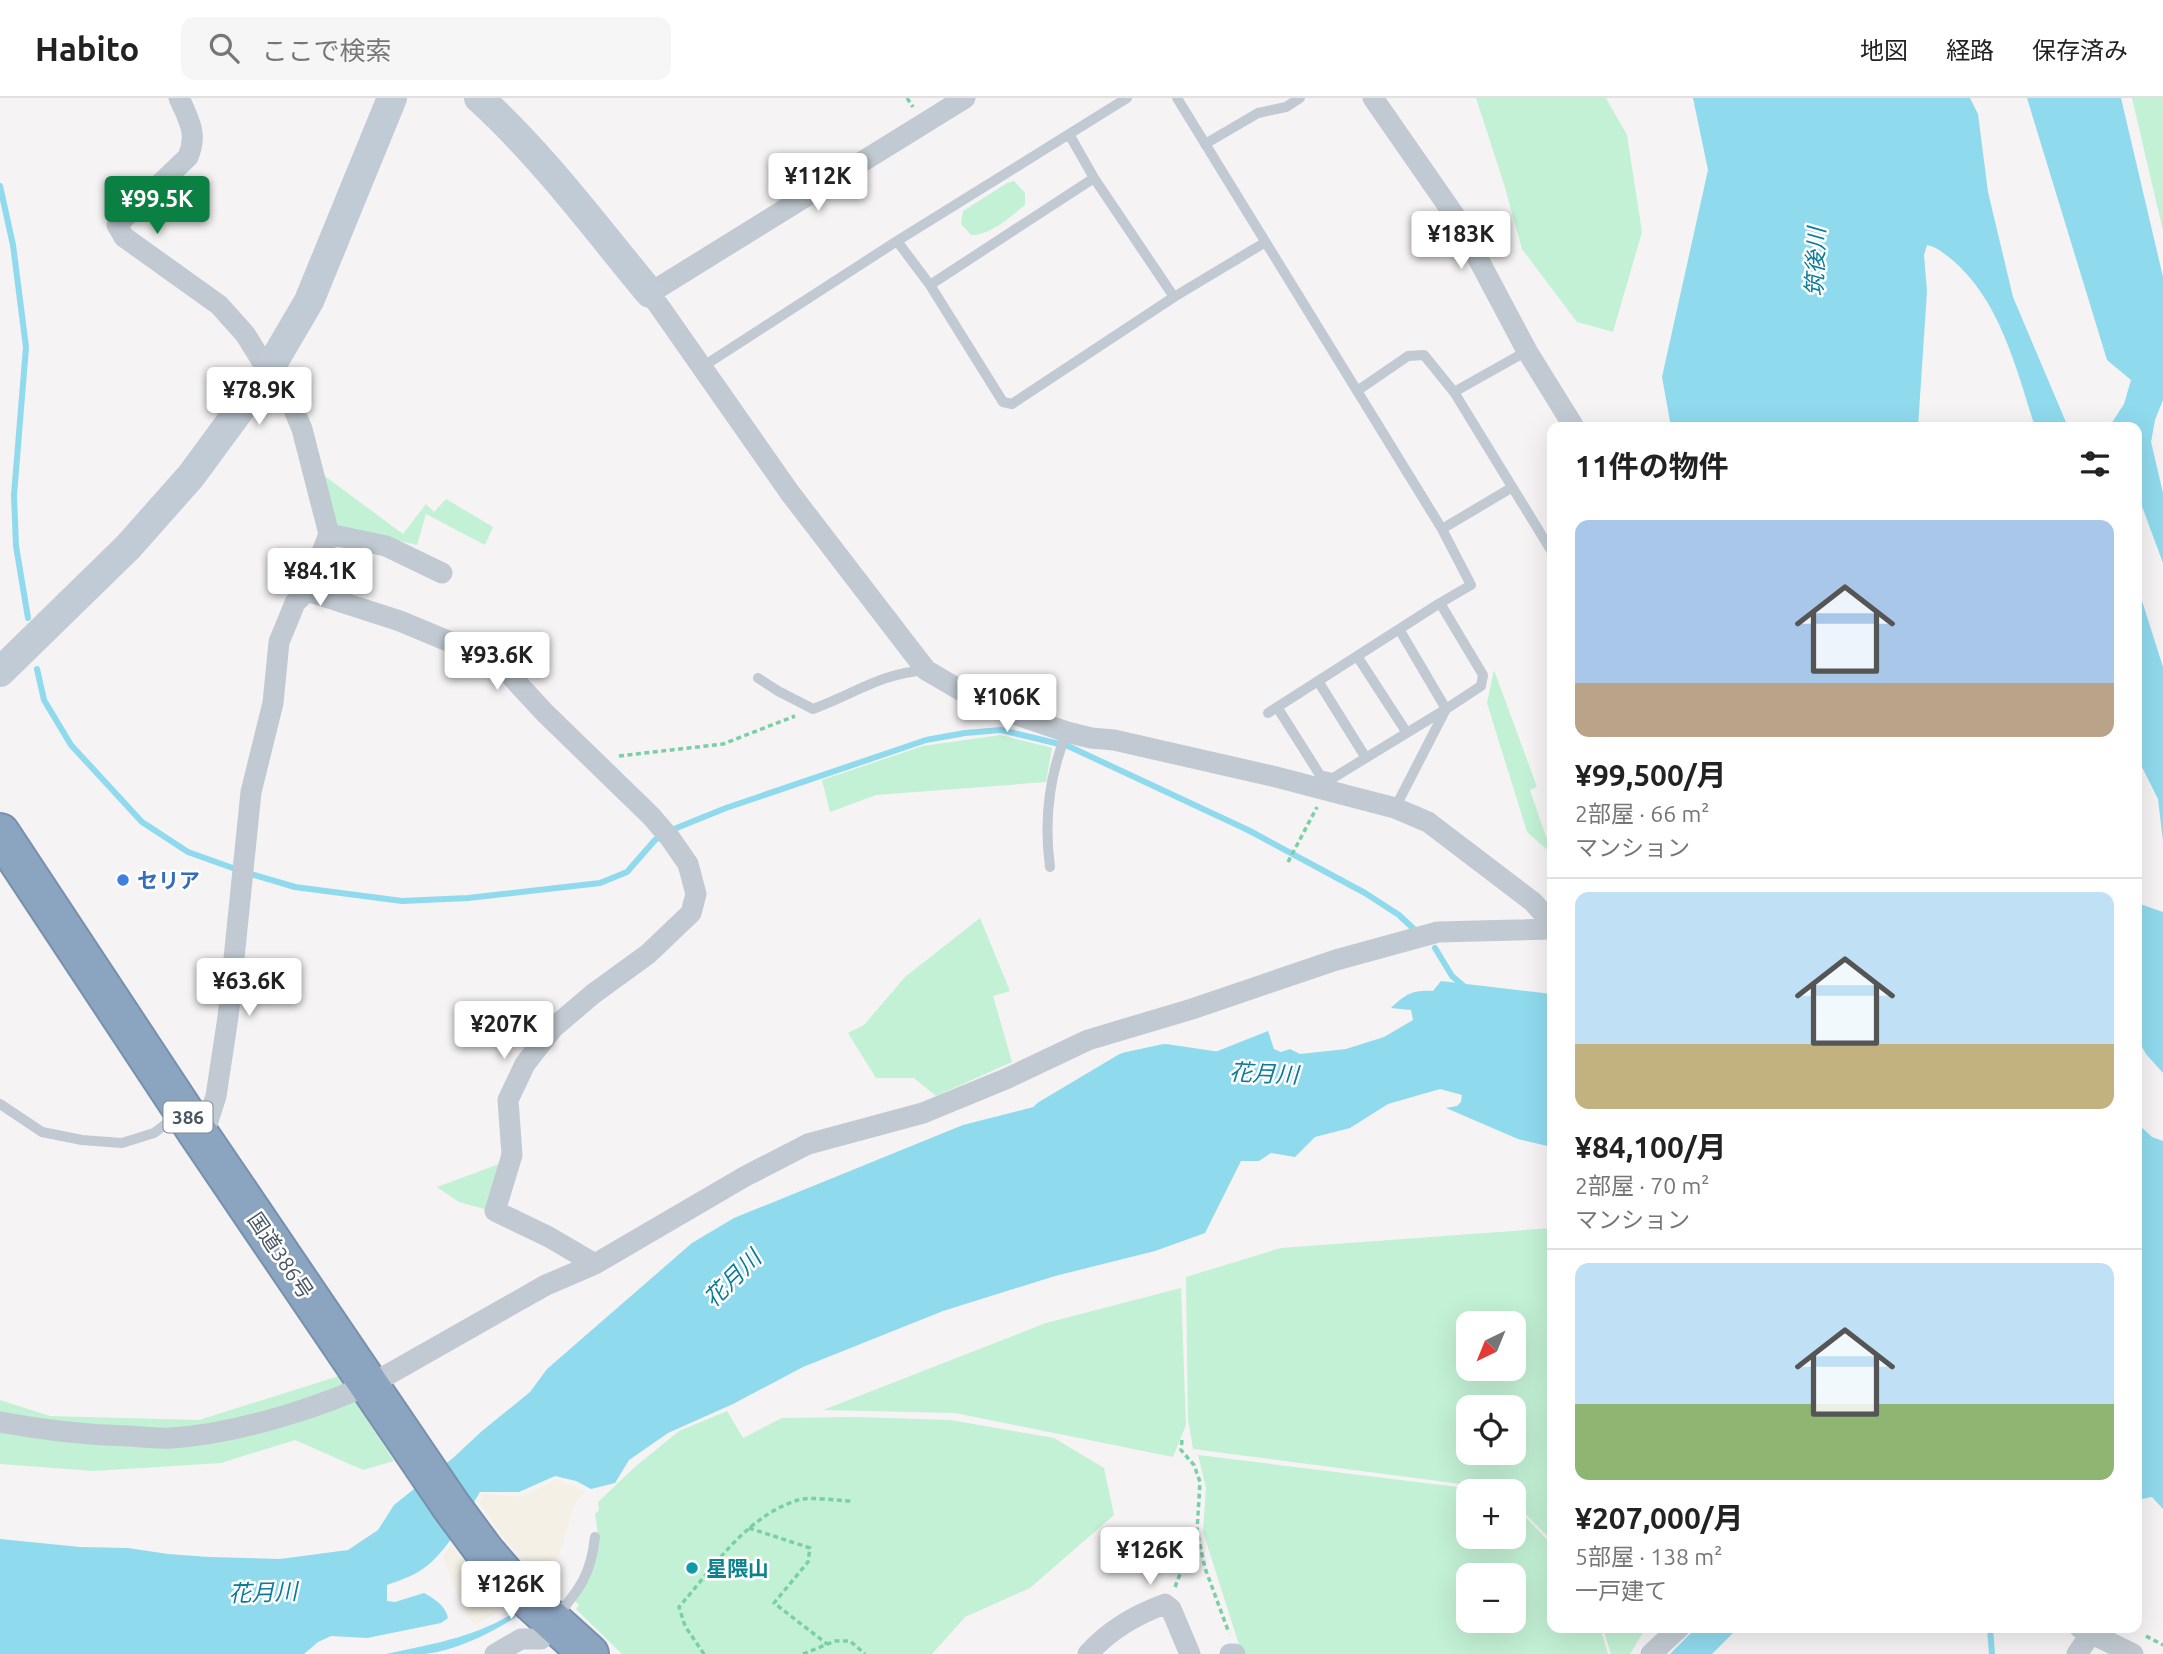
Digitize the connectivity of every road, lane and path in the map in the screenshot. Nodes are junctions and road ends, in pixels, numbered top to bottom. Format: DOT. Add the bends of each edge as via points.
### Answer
graph roads {
  1 [pos="179,98"];
  2 [pos="392,98"];
  3 [pos="479,98"];
  4 [pos="965,98"];
  5 [pos="1127,98"];
  6 [pos="1177,98"];
  7 [pos="1300,98"];
  8 [pos="1373,98"];
  9 [pos="1069,134"];
  10 [pos="1205,144"];
  11 [pos="1094,178"];
  12 [pos="897,241"];
  13 [pos="1264,243"];
  14 [pos="930,285"];
  15 [pos="650,293"];
  16 [pos="1174,298"];
  17 [pos="1528,351"];
  18 [pos="702,367"];
  19 [pos="268,371"];
  20 [pos="1357,391"];
  21 [pos="1454,392"];
  22 [pos="1571,422"];
  23 [pos="1511,488"];
  24 [pos="1442,529"];
  25 [pos="329,534"];
  26 [pos="1547,544"];
  27 [pos="442,573"];
  28 [pos="307,591"];
  29 [pos="1440,603"];
  30 [pos="1399,629"];
  31 [pos="1357,656"];
  32 [pos="926,670"];
  33 [pos="0,672"];
  34 [pos="758,678"];
  35 [pos="1318,681"];
  36 [pos="813,709"];
  37 [pos="1446,709"];
  38 [pos="1407,733"];
  39 [pos="1064,739"];
  40 [pos="1366,758"];
  41 [pos="594,760"];
  42 [pos="1326,790"];
  43 [pos="1395,808"];
  44 [pos="0,833"];
  45 [pos="1288,862"];
  46 [pos="1051,867"];
  47 [pos="1547,917"];
  48 [pos="1547,929"];
  49 [pos="0,1104"];
  50 [pos="190,1119"];
  51 [pos="595,1264"];
  52 [pos="374,1392"];
  53 [pos="0,1422"];
  54 [pos="1182,1440"];
  55 [pos="851,1501"];
  56 [pos="749,1528"];
  57 [pos="1197,1531"];
  58 [pos="595,1537"];
  59 [pos="1165,1604"];
  60 [pos="1674,1633"];
  61 [pos="2085,1633"];
  62 [pos="2092,1633"];
  63 [pos="547,1638"];
  64 [pos="827,1644"];
  65 [pos="1107,1646"];
  66 [pos="495,1654"];
  67 [pos="589,1654"];
  68 [pos="704,1654"];
  69 [pos="803,1654"];
  70 [pos="865,1654"];
  71 [pos="1088,1654"];
  72 [pos="1190,1654"];
  73 [pos="1233,1654"];
  74 [pos="1651,1654"];
  75 [pos="2077,1654"];
  76 [pos="2133,1654"];
  1 -- 19 [label="street" via="193,127 194,143 188,157 117,225 124,237 219,304"];
  2 -- 19 [label="street" via="309,300"];
  3 -- 15 [label="street" via="559,183"];
  4 -- 15 [label="street"];
  5 -- 9 [label="lane"];
  6 -- 10 [label="lane"];
  7 -- 10 [label="lane" via="1286,107 1258,113"];
  8 -- 17 [label="street" via="1457,219"];
  9 -- 11 [label="lane"];
  9 -- 12 [label="lane"];
  10 -- 13 [label="lane"];
  11 -- 14 [label="lane"];
  11 -- 16 [label="lane"];
  12 -- 14 [label="lane"];
  12 -- 18 [label="lane"];
  13 -- 16 [label="lane"];
  13 -- 20 [label="lane"];
  14 -- 16 [label="lane" via="1003,402 1012,404"];
  15 -- 18 [label="street"];
  17 -- 21 [label="lane"];
  17 -- 22 [label="street"];
  18 -- 32 [label="street" via="790,493"];
  19 -- 25 [label="street" via="289,398 302,429"];
  19 -- 33 [label="street" via="191,477 128,547"];
  20 -- 21 [label="lane" via="1408,356 1424,355"];
  20 -- 24 [label="lane"];
  21 -- 23 [label="lane"];
  23 -- 24 [label="lane"];
  23 -- 26 [label="lane"];
  24 -- 29 [label="lane" via="1471,585"];
  25 -- 27 [label="street" via="386,546"];
  25 -- 28 [label="street"];
  28 -- 41 [label="street" via="400,621 498,662"];
  28 -- 50 [label="street" via="295,603 279,642 272,703 251,792 216,1096 208,1121"];
  29 -- 30 [label="lane"];
  29 -- 37 [label="lane" via="1483,676 1481,686"];
  30 -- 31 [label="lane"];
  30 -- 37 [label="lane"];
  31 -- 35 [label="lane"];
  31 -- 38 [label="lane"];
  32 -- 36 [label="lane" via="881,678"];
  32 -- 39 [label="street" via="972,697"];
  34 -- 36 [label="lane"];
  35 -- 40 [label="lane"];
  35 -- 40 [label="lane" via="1272,710 1320,775 1333,778"];
  36 -- 41 [label="path" via="723,744"];
  37 -- 38 [label="lane"];
  37 -- 43 [label="lane"];
  38 -- 40 [label="lane"];
  39 -- 42 [label="street" via="1114,740"];
  39 -- 46 [label="lane" via="1048,811"];
  41 -- 51 [label="street" via="667,834 688,864 696,894 691,913 648,954 553,1028 525,1064 508,1100 512,1155 495,1211"];
  42 -- 43 [label="street"];
  42 -- 45 [label="path"];
  43 -- 47 [label="street" via="1428,822"];
  44 -- 50 [label="highway, 国道386号 / 386"];
  48 -- 51 [label="street" via="1438,932 1088,1040 923,1113 808,1144"];
  49 -- 50 [label="lane" via="42,1132 82,1140 122,1143"];
  50 -- 52 [label="highway, 国道386号 / 386"];
  51 -- 52 [label="street" via="546,1285"];
  52 -- 53 [label="street" via="356,1392 233,1428 171,1438 80,1434"];
  52 -- 63 [label="highway, 国道386号 / 386"];
  54 -- 57 [label="path" via="1181,1450 1194,1465 1200,1482"];
  55 -- 56 [label="path" via="800,1499"];
  56 -- 64 [label="path" via="810,1548 808,1562 774,1604"];
  56 -- 68 [label="path" via="679,1607 685,1626"];
  57 -- 59 [label="path"];
  57 -- 73 [label="path"];
  58 -- 63 [label="lane" via="590,1570"];
  59 -- 65 [label="street" via="1140,1613"];
  59 -- 72 [label="street"];
  60 -- 74 [label="street"];
  61 -- 75 [label="street"];
  62 -- 76 [label="street"];
  63 -- 66 [label="street" via="521,1639"];
  63 -- 67 [label="highway, 国道386号 / 386"];
  64 -- 69 [label="path"];
  64 -- 70 [label="path" via="850,1641"];
  65 -- 71 [label="street"];
}
